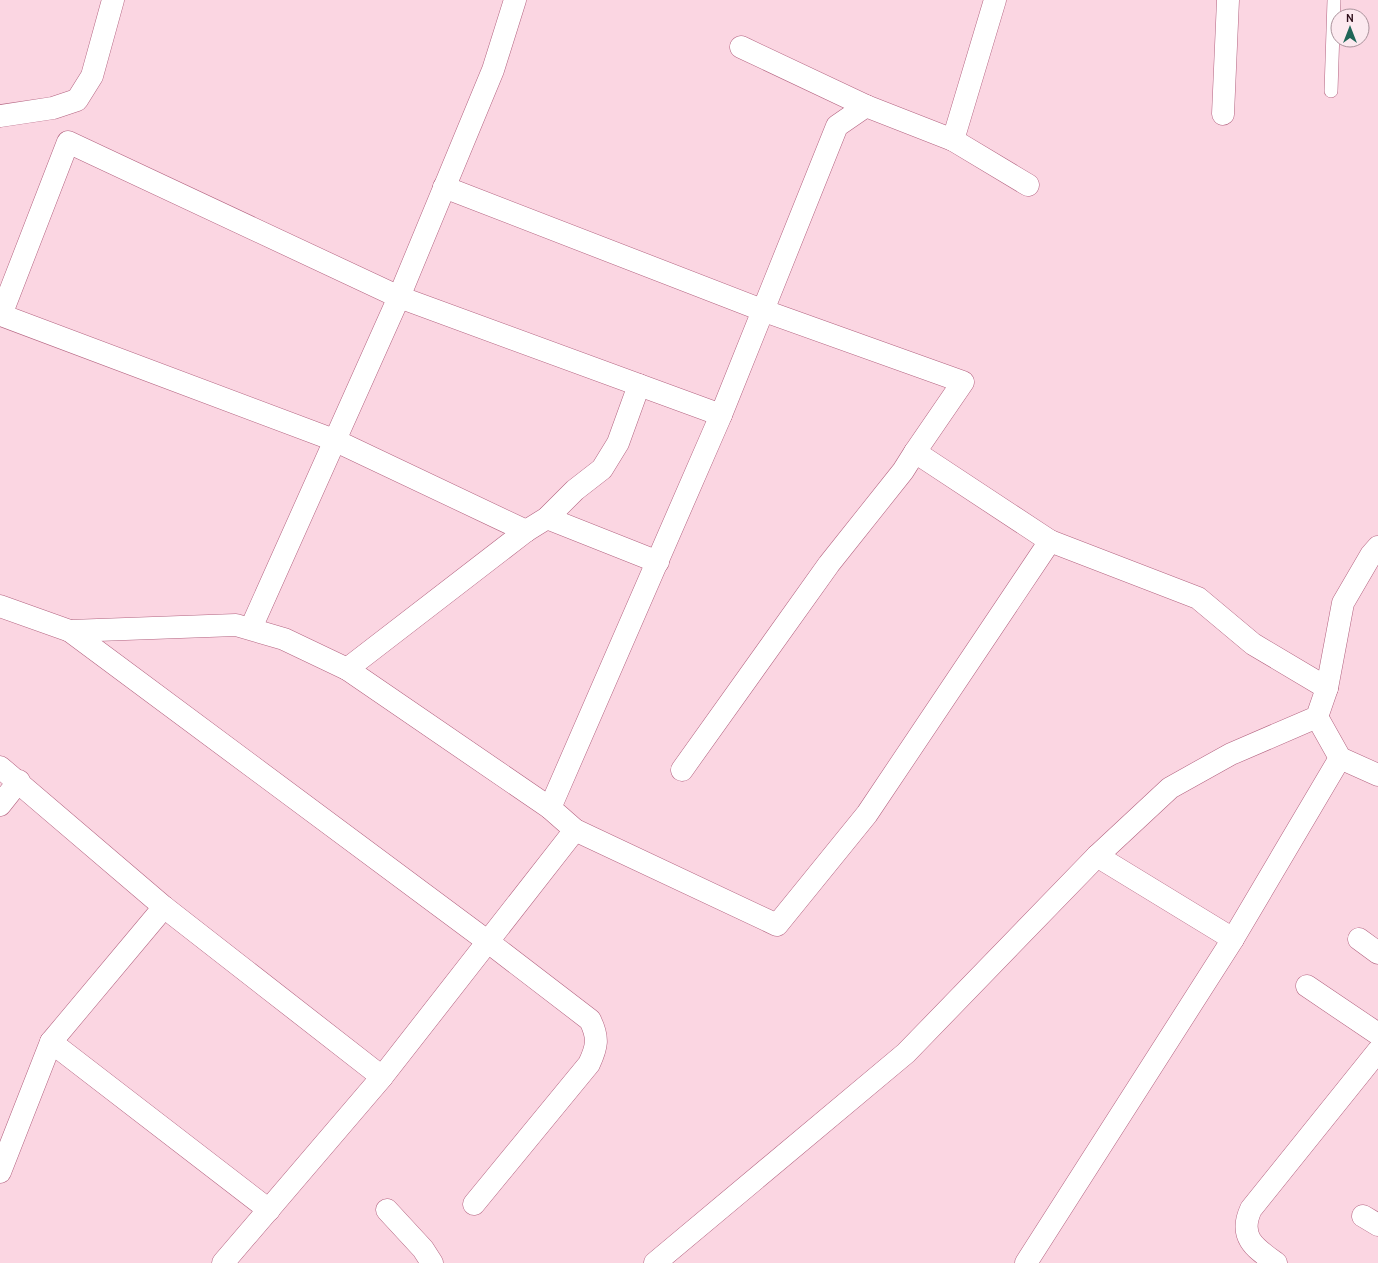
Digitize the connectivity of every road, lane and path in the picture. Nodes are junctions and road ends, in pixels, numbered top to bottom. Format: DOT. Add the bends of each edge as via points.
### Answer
graph roads {
  1 [pos="113,0"];
  2 [pos="515,0"];
  3 [pos="995,0"];
  4 [pos="1228,0"];
  5 [pos="1334,0"];
  6 [pos="741,47"];
  7 [pos="1331,91"];
  8 [pos="866,106"];
  9 [pos="1223,114"];
  10 [pos="0,116"];
  11 [pos="953,140"];
  12 [pos="1028,185"];
  13 [pos="444,187"];
  14 [pos="399,297"];
  15 [pos="762,310"];
  16 [pos="0,316"];
  17 [pos="640,385"];
  18 [pos="721,415"];
  19 [pos="334,440"];
  20 [pos="915,452"];
  21 [pos="547,518"];
  22 [pos="526,531"];
  23 [pos="1050,541"];
  24 [pos="1378,547"];
  25 [pos="658,562"];
  26 [pos="0,606"];
  27 [pos="251,628"];
  28 [pos="70,631"];
  29 [pos="347,669"];
  30 [pos="1327,688"];
  31 [pos="1317,717"];
  32 [pos="1340,758"];
  33 [pos="0,767"];
  34 [pos="682,770"];
  35 [pos="1378,775"];
  36 [pos="19,781"];
  37 [pos="0,805"];
  38 [pos="550,808"];
  39 [pos="575,830"];
  40 [pos="1097,856"];
  41 [pos="164,907"];
  42 [pos="1232,939"];
  43 [pos="1359,940"];
  44 [pos="487,941"];
  45 [pos="1378,953"];
  46 [pos="1307,986"];
  47 [pos="1378,1034"];
  48 [pos="51,1042"];
  49 [pos="1378,1051"];
  50 [pos="382,1077"];
  51 [pos="0,1172"];
  52 [pos="474,1204"];
  53 [pos="269,1210"];
  54 [pos="387,1210"];
  55 [pos="223,1263"];
  56 [pos="432,1263"];
  57 [pos="655,1263"];
  58 [pos="1026,1263"];
  59 [pos="1276,1263"];
  1 -- 10 [label="street" via="92,76 77,100 53,108"];
  2 -- 13 [label="street" via="493,70"];
  3 -- 11 [label="street"];
  4 -- 9 [label="street"];
  5 -- 7 [label="lane"];
  6 -- 8 [label="street"];
  8 -- 11 [label="street"];
  8 -- 15 [label="street" via="837,126"];
  11 -- 12 [label="street"];
  13 -- 14 [label="street"];
  13 -- 15 [label="street"];
  14 -- 16 [label="street" via="68,142"];
  14 -- 17 [label="street"];
  14 -- 19 [label="street"];
  15 -- 18 [label="street"];
  15 -- 20 [label="street" via="963,382"];
  16 -- 19 [label="street"];
  17 -- 18 [label="street"];
  17 -- 21 [label="street" via="618,443 602,469 575,490"];
  18 -- 25 [label="street"];
  19 -- 22 [label="street"];
  19 -- 27 [label="street"];
  20 -- 23 [label="street"];
  20 -- 34 [label="street" via="903,471 829,564"];
  21 -- 22 [label="street"];
  21 -- 25 [label="street"];
  22 -- 29 [label="street"];
  23 -- 30 [label="street" via="1198,598 1253,644"];
  23 -- 39 [label="street" via="868,814 777,925"];
  24 -- 30 [label="street" via="1371,554 1343,603"];
  25 -- 38 [label="street"];
  26 -- 28 [label="street"];
  27 -- 28 [label="street" via="236,625"];
  27 -- 29 [label="street" via="284,639"];
  28 -- 44 [label="street"];
  29 -- 38 [label="street"];
  30 -- 31 [label="street"];
  31 -- 32 [label="street"];
  31 -- 40 [label="street" via="1231,754 1170,788"];
  32 -- 35 [label="street"];
  32 -- 42 [label="street"];
  33 -- 36 [label="street"];
  36 -- 37 [label="street"];
  36 -- 41 [label="street"];
  38 -- 39 [label="street"];
  39 -- 44 [label="street"];
  40 -- 42 [label="street"];
  40 -- 57 [label="street" via="906,1053"];
  41 -- 48 [label="street"];
  41 -- 50 [label="street"];
  42 -- 58 [label="street"];
  43 -- 45 [label="street"];
  44 -- 50 [label="street"];
  44 -- 52 [label="street" via="590,1020 596,1032 596,1049 589,1064"];
  46 -- 47 [label="street"];
  48 -- 51 [label="street"];
  48 -- 53 [label="street"];
  49 -- 59 [label="street" via="1251,1209 1245,1230 1253,1246"];
  50 -- 53 [label="street"];
  53 -- 55 [label="street"];
  54 -- 56 [label="street" via="423,1249"];
}
